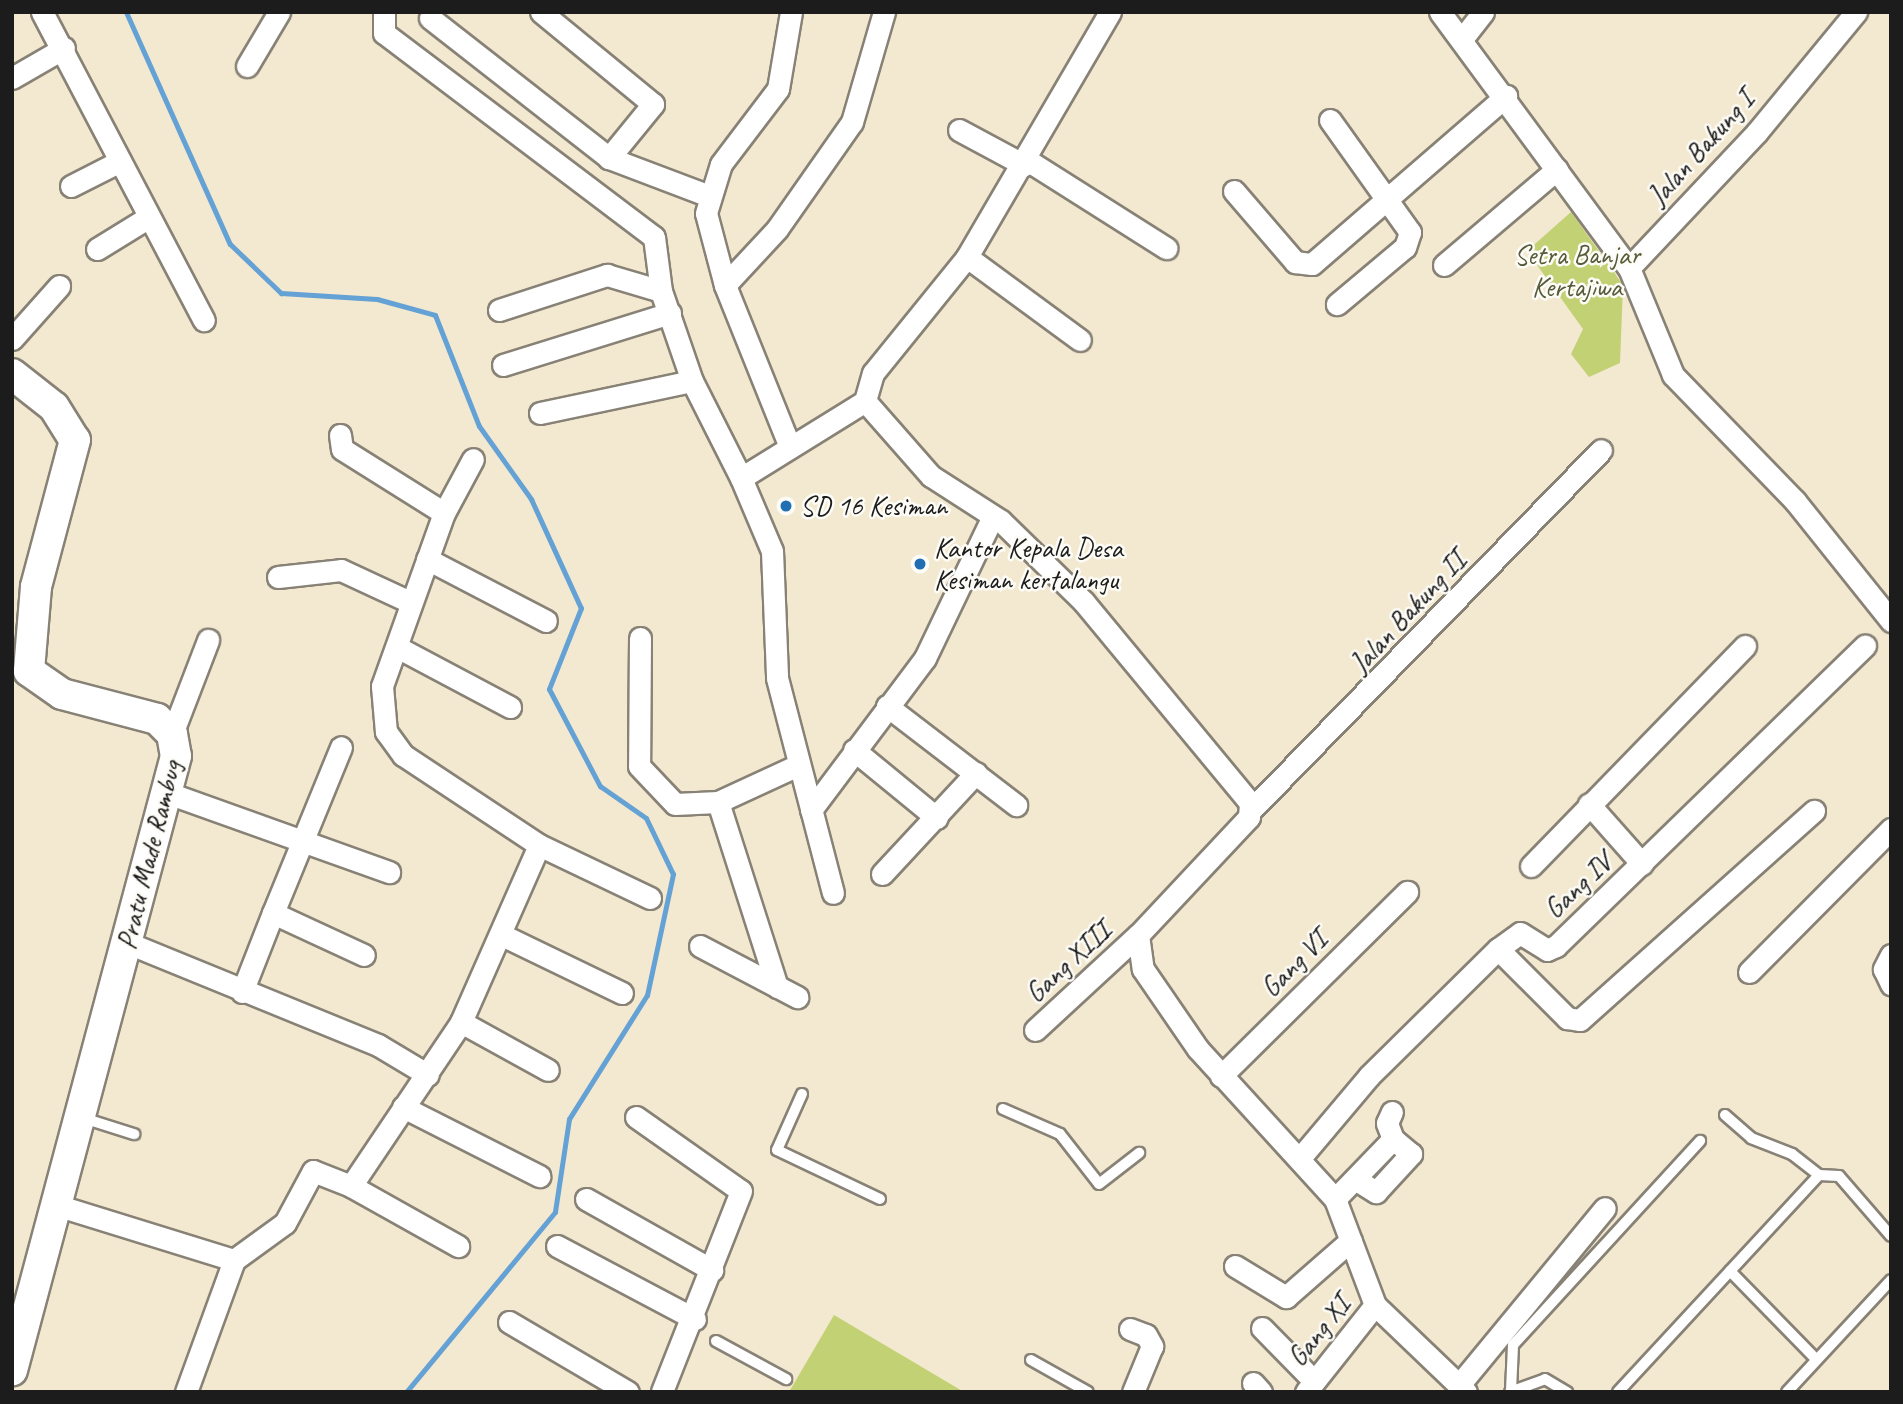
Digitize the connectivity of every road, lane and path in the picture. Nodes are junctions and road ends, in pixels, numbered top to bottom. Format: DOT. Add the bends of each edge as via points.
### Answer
graph roads {
  1 [pos="41,12"];
  2 [pos="279,12"];
  3 [pos="384,12"];
  4 [pos="541,12"];
  5 [pos="791,12"];
  6 [pos="884,12"];
  7 [pos="1110,12"];
  8 [pos="1440,12"];
  9 [pos="1483,12"];
  10 [pos="1856,12"];
  11 [pos="430,19"];
  12 [pos="1462,39"];
  13 [pos="64,48"];
  14 [pos="247,66"];
  15 [pos="12,78"];
  16 [pos="1506,96"];
  17 [pos="1330,120"];
  18 [pos="960,130"];
  19 [pos="608,158"];
  20 [pos="120,161"];
  21 [pos="1025,162"];
  22 [pos="1557,169"];
  23 [pos="71,186"];
  24 [pos="1234,191"];
  25 [pos="707,195"];
  26 [pos="1386,201"];
  27 [pos="149,217"];
  28 [pos="1166,248"];
  29 [pos="97,249"];
  30 [pos="967,257"];
  31 [pos="1444,265"];
  32 [pos="1629,268"];
  33 [pos="725,285"];
  34 [pos="59,286"];
  35 [pos="660,291"];
  36 [pos="1338,304"];
  37 [pos="499,310"];
  38 [pos="670,313"];
  39 [pos="204,320"];
  40 [pos="12,339"];
  41 [pos="1080,340"];
  42 [pos="503,365"];
  43 [pos="12,374"];
  44 [pos="692,381"];
  45 [pos="864,401"];
  46 [pos="540,413"];
  47 [pos="340,435"];
  48 [pos="790,447"];
  49 [pos="1601,450"];
  50 [pos="473,459"];
  51 [pos="741,478"];
  52 [pos="444,513"];
  53 [pos="993,516"];
  54 [pos="428,559"];
  55 [pos="278,577"];
  56 [pos="410,602"];
  57 [pos="546,621"];
  58 [pos="1891,621"];
  59 [pos="640,638"];
  60 [pos="208,640"];
  61 [pos="1865,645"];
  62 [pos="1745,646"];
  63 [pos="397,647"];
  64 [pos="887,706"];
  65 [pos="510,707"];
  66 [pos="172,734"];
  67 [pos="341,747"];
  68 [pos="854,750"];
  69 [pos="796,766"];
  70 [pos="976,773"];
  71 [pos="169,793"];
  72 [pos="718,802"];
  73 [pos="1588,804"];
  74 [pos="1016,805"];
  75 [pos="1253,808"];
  76 [pos="811,810"];
  77 [pos="1814,811"];
  78 [pos="937,818"];
  79 [pos="1891,829"];
  80 [pos="304,843"];
  81 [pos="540,845"];
  82 [pos="1642,864"];
  83 [pos="1531,866"];
  84 [pos="389,873"];
  85 [pos="882,874"];
  86 [pos="834,892"];
  87 [pos="1407,892"];
  88 [pos="650,898"];
  89 [pos="273,913"];
  90 [pos="1138,935"];
  91 [pos="504,936"];
  92 [pos="128,943"];
  93 [pos="700,946"];
  94 [pos="1498,949"];
  95 [pos="363,955"];
  96 [pos="1891,956"];
  97 [pos="1749,972"];
  98 [pos="1891,984"];
  99 [pos="777,987"];
  100 [pos="242,992"];
  101 [pos="622,993"];
  102 [pos="797,997"];
  103 [pos="461,1022"];
  104 [pos="1035,1030"];
  105 [pos="548,1070"];
  106 [pos="428,1075"];
  107 [pos="1221,1076"];
  108 [pos="802,1094"];
  109 [pos="403,1107"];
  110 [pos="1003,1109"];
  111 [pos="1392,1112"];
  112 [pos="1725,1115"];
  113 [pos="77,1117"];
  114 [pos="636,1117"];
  115 [pos="134,1134"];
  116 [pos="1700,1141"];
  117 [pos="1139,1153"];
  118 [pos="1300,1158"];
  119 [pos="1819,1175"];
  120 [pos="539,1176"];
  121 [pos="351,1186"];
  122 [pos="586,1199"];
  123 [pos="880,1199"];
  124 [pos="1335,1199"];
  125 [pos="56,1205"];
  126 [pos="1605,1208"];
  127 [pos="1891,1236"];
  128 [pos="1350,1240"];
  129 [pos="458,1246"];
  130 [pos="557,1246"];
  131 [pos="234,1260"];
  132 [pos="1235,1266"];
  133 [pos="712,1270"];
  134 [pos="1730,1271"];
  135 [pos="1891,1280"];
  136 [pos="1376,1305"];
  137 [pos="695,1319"];
  138 [pos="509,1322"];
  139 [pos="19,1326"];
  140 [pos="1262,1328"];
  141 [pos="1130,1329"];
  142 [pos="716,1341"];
  143 [pos="1031,1360"];
  144 [pos="1817,1360"];
  145 [pos="12,1370"];
  146 [pos="786,1379"];
  147 [pos="1310,1386"];
  148 [pos="1463,1388"];
  149 [pos="1511,1391"];
  150 [pos="186,1392"];
  151 [pos="628,1392"];
  152 [pos="662,1392"];
  153 [pos="1088,1392"];
  154 [pos="1133,1392"];
  155 [pos="1567,1392"];
  156 [pos="1618,1392"];
  157 [pos="1787,1392"];
  1 -- 13 [label="street"];
  2 -- 14 [label="street"];
  3 -- 35 [label="street" via="384,33 653,237"];
  4 -- 19 [label="street" via="653,104"];
  5 -- 25 [label="street" via="778,89 722,164"];
  6 -- 33 [label="street" via="852,122 777,229"];
  7 -- 21 [label="street"];
  8 -- 12 [label="street"];
  9 -- 12 [label="street"];
  10 -- 32 [label="street, Jalan Bakung I" via="1757,132"];
  11 -- 19 [label="street"];
  12 -- 16 [label="street"];
  13 -- 15 [label="street"];
  13 -- 20 [label="street"];
  16 -- 22 [label="street"];
  16 -- 26 [label="street"];
  17 -- 26 [label="street"];
  18 -- 21 [label="street"];
  19 -- 25 [label="street"];
  20 -- 23 [label="street"];
  20 -- 27 [label="street"];
  21 -- 28 [label="street"];
  21 -- 30 [label="street"];
  22 -- 31 [label="street"];
  22 -- 32 [label="street"];
  24 -- 26 [label="street" via="1303,266"];
  25 -- 33 [label="street" via="709,235"];
  26 -- 36 [label="street" via="1410,239"];
  27 -- 29 [label="street"];
  27 -- 39 [label="street"];
  30 -- 41 [label="street"];
  30 -- 45 [label="street" via="873,373"];
  32 -- 58 [label="street" via="1673,375 1795,501"];
  33 -- 48 [label="street"];
  34 -- 40 [label="street"];
  35 -- 37 [label="street" via="607,275"];
  35 -- 38 [label="street"];
  38 -- 42 [label="street"];
  38 -- 44 [label="street"];
  43 -- 66 [label="street, Pratu Made Rambug" via="54,407 75,440 36,587 27,658 31,676 62,694 149,715"];
  44 -- 46 [label="street"];
  44 -- 51 [label="street"];
  45 -- 48 [label="street"];
  45 -- 53 [label="street" via="931,475"];
  47 -- 52 [label="street" via="342,449"];
  48 -- 51 [label="street"];
  49 -- 75 [label="street, Jalan Bakung II"];
  50 -- 52 [label="street"];
  51 -- 69 [label="street" via="772,551 776,678"];
  52 -- 54 [label="street"];
  53 -- 64 [label="street" via="925,657"];
  53 -- 75 [label="street" via="1114,635"];
  54 -- 56 [label="street"];
  54 -- 57 [label="street"];
  55 -- 56 [label="street" via="341,570"];
  56 -- 63 [label="street"];
  59 -- 72 [label="street" via="641,772 678,806"];
  60 -- 66 [label="street"];
  61 -- 82 [label="street, Gang IV"];
  62 -- 73 [label="street"];
  63 -- 65 [label="street"];
  63 -- 81 [label="street" via="382,686 393,745"];
  64 -- 68 [label="street"];
  64 -- 70 [label="street"];
  66 -- 71 [label="street, Pratu Made Rambug" via="176,756"];
  67 -- 80 [label="street"];
  68 -- 76 [label="street"];
  68 -- 78 [label="street"];
  69 -- 72 [label="street"];
  69 -- 76 [label="street"];
  70 -- 74 [label="street"];
  70 -- 78 [label="street"];
  71 -- 80 [label="street"];
  71 -- 92 [label="street, Pratu Made Rambug"];
  72 -- 99 [label="street"];
  73 -- 82 [label="street"];
  73 -- 83 [label="street"];
  75 -- 90 [label="street, Jalan Bakung II"];
  76 -- 86 [label="street"];
  77 -- 94 [label="street" via="1580,1020 1567,1018"];
  78 -- 85 [label="street"];
  79 -- 97 [label="street"];
  80 -- 84 [label="street"];
  80 -- 89 [label="street"];
  81 -- 88 [label="street"];
  81 -- 91 [label="street"];
  82 -- 94 [label="street, Gang IV" via="1551,950 1520,933"];
  87 -- 107 [label="street, Gang VI"];
  89 -- 95 [label="street"];
  89 -- 100 [label="street"];
  90 -- 104 [label="street, Gang XIII"];
  90 -- 107 [label="street" via="1139,955 1158,998"];
  91 -- 101 [label="street"];
  91 -- 103 [label="street"];
  92 -- 100 [label="street"];
  92 -- 113 [label="street, Pratu Made Rambug"];
  93 -- 99 [label="street"];
  94 -- 118 [label="street, Gang IV" via="1369,1076"];
  96 -- 98 [label="street" via="1884,969"];
  99 -- 102 [label="street"];
  100 -- 106 [label="street" via="378,1045"];
  103 -- 105 [label="street"];
  103 -- 106 [label="street"];
  106 -- 109 [label="street"];
  107 -- 118 [label="street"];
  108 -- 123 [label="lane" via="777,1150"];
  109 -- 120 [label="street"];
  109 -- 121 [label="street"];
  110 -- 117 [label="lane" via="1060,1134 1098,1184"];
  111 -- 124 [label="street" via="1387,1123 1393,1139"];
  112 -- 119 [label="lane" via="1751,1138 1792,1154"];
  113 -- 115 [label="lane"];
  113 -- 125 [label="street, Pratu Made Rambug"];
  114 -- 133 [label="street" via="741,1191"];
  116 -- 149 [label="lane" via="1513,1345"];
  118 -- 124 [label="street"];
  119 -- 127 [label="lane" via="1843,1180"];
  119 -- 134 [label="lane"];
  121 -- 129 [label="street"];
  121 -- 131 [label="street" via="313,1171 285,1223"];
  122 -- 133 [label="street"];
  124 -- 128 [label="street"];
  125 -- 131 [label="street"];
  125 -- 139 [label="street, Pratu Made Rambug"];
  126 -- 148 [label="street"];
  128 -- 132 [label="street" via="1286,1297"];
  128 -- 136 [label="street"];
  130 -- 137 [label="street"];
  131 -- 150 [label="street"];
  133 -- 137 [label="street"];
  134 -- 144 [label="lane"];
  134 -- 156 [label="lane"];
  135 -- 144 [label="lane"];
  136 -- 147 [label="street, Gang XI"];
  136 -- 148 [label="street"];
  137 -- 152 [label="street"];
  138 -- 151 [label="street"];
  139 -- 145 [label="street, Pratu Made Rambug"];
  140 -- 147 [label="street"];
  141 -- 154 [label="street" via="1146,1335 1152,1346"];
  142 -- 146 [label="lane"];
  143 -- 153 [label="lane"];
  144 -- 157 [label="lane"];
  149 -- 155 [label="lane" via="1545,1379"];
}
